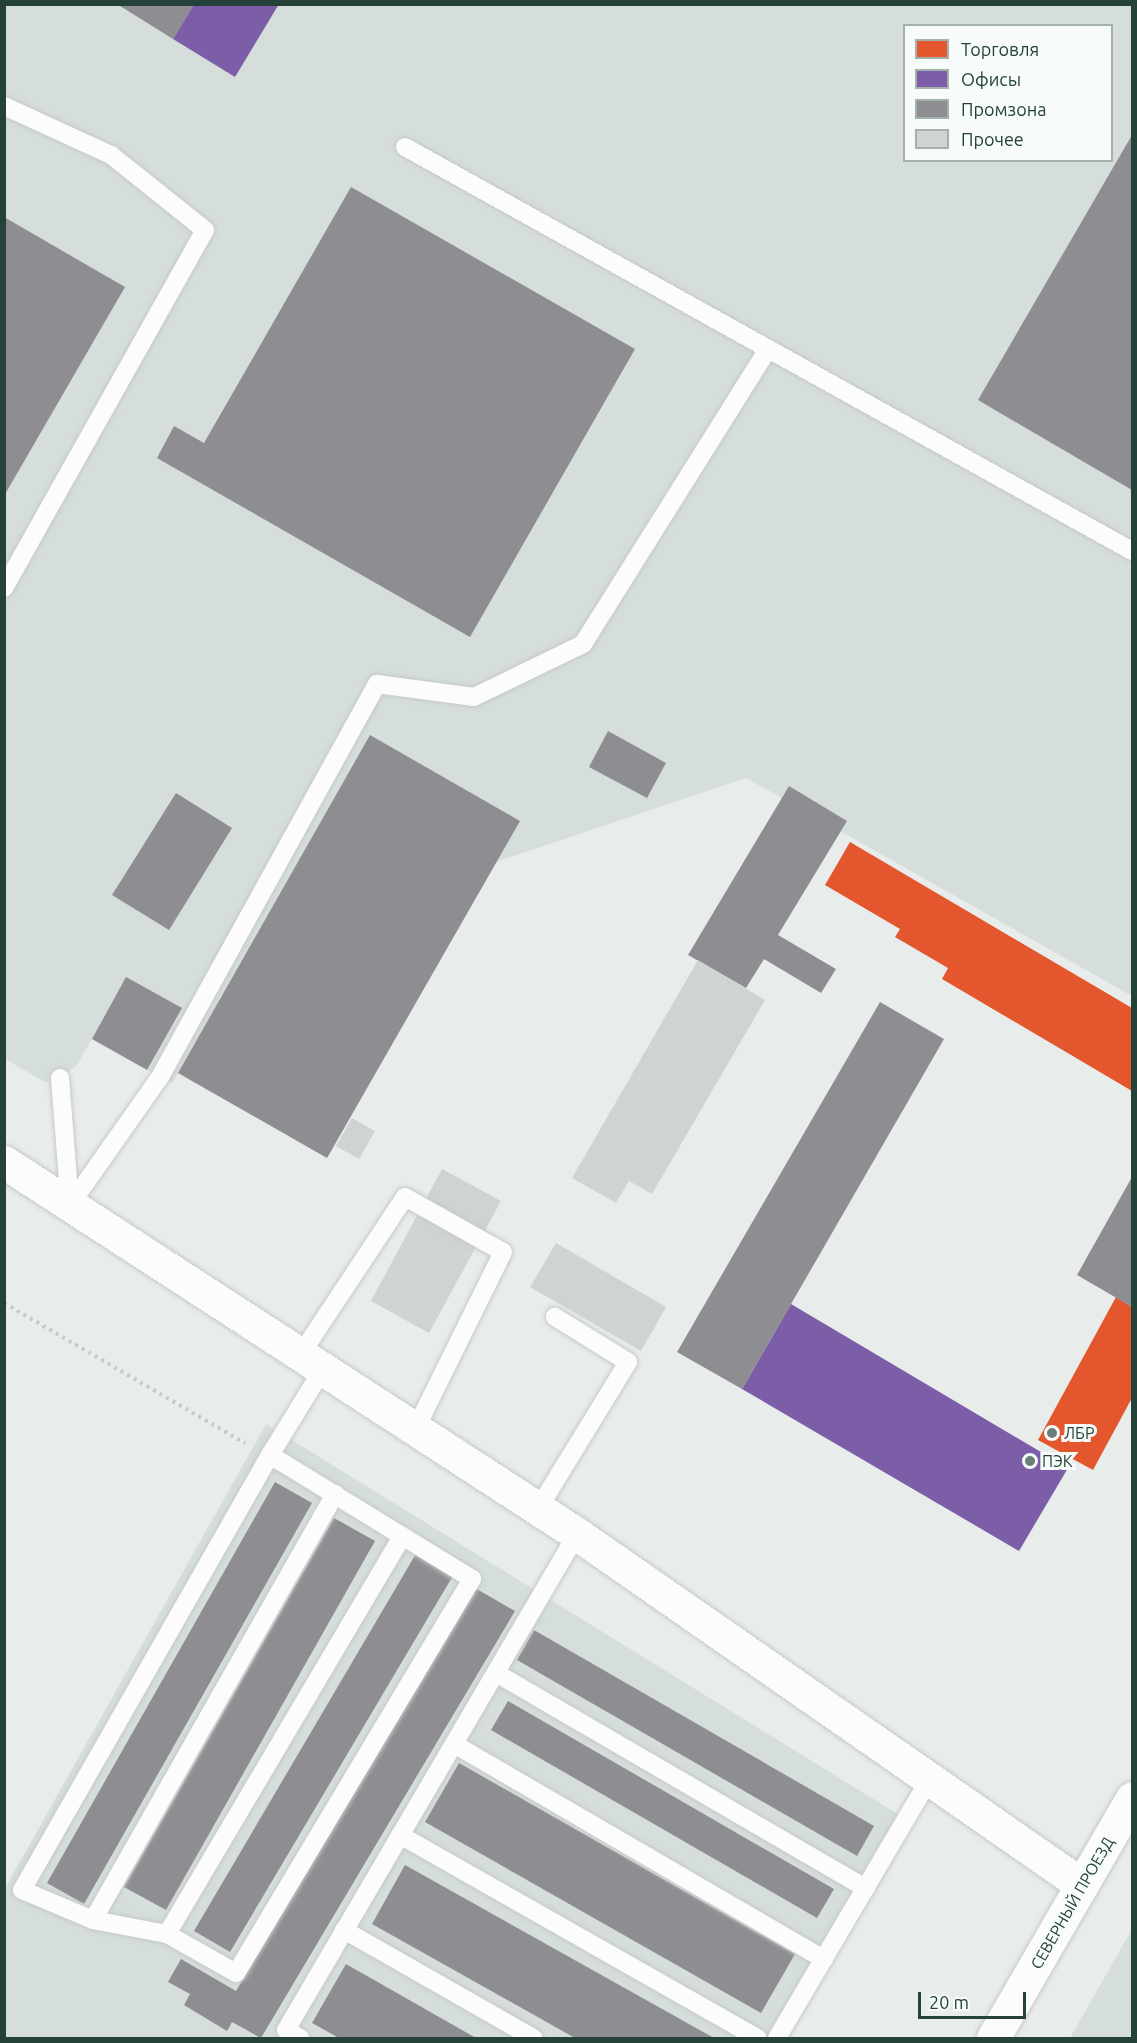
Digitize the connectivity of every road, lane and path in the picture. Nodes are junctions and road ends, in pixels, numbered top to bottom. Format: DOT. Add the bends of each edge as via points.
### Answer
graph roads {
  1 [pos="4,106"];
  2 [pos="405,147"];
  3 [pos="768,349"];
  4 [pos="1132,551"];
  5 [pos="4,588"];
  6 [pos="60,1078"];
  7 [pos="4,1162"];
  8 [pos="70,1205"];
  9 [pos="4,1303"];
  10 [pos="555,1317"];
  11 [pos="312,1361"];
  12 [pos="415,1430"];
  13 [pos="252,1447"];
  14 [pos="270,1455"];
  15 [pos="334,1494"];
  16 [pos="538,1509"];
  17 [pos="577,1534"];
  18 [pos="402,1536"];
  19 [pos="496,1673"];
  20 [pos="454,1743"];
  21 [pos="930,1778"];
  22 [pos="1132,1798"];
  23 [pos="400,1835"];
  24 [pos="1082,1886"];
  25 [pos="866,1888"];
  26 [pos="93,1920"];
  27 [pos="344,1930"];
  28 [pos="167,1934"];
  29 [pos="824,1959"];
  30 [pos="300,2038"];
  31 [pos="533,2038"];
  32 [pos="757,2038"];
  33 [pos="777,2038"];
  34 [pos="993,2038"];
  1 -- 5 [label="lane" via="111,155 205,230"];
  2 -- 3 [label="lane"];
  3 -- 4 [label="lane"];
  3 -- 8 [label="lane" via="583,644 474,697 377,684 160,1077"];
  6 -- 8 [label="lane"];
  7 -- 8 [label="street"];
  8 -- 11 [label="street"];
  9 -- 13 [label="path"];
  10 -- 16 [label="lane" via="628,1362"];
  11 -- 12 [label="street"];
  11 -- 12 [label="lane" via="405,1197 503,1252"];
  11 -- 14 [label="lane"];
  12 -- 16 [label="street"];
  14 -- 15 [label="lane"];
  14 -- 26 [label="lane" via="22,1890"];
  15 -- 18 [label="lane"];
  15 -- 26 [label="lane"];
  16 -- 17 [label="street"];
  17 -- 19 [label="lane"];
  17 -- 21 [label="street"];
  18 -- 28 [label="lane"];
  18 -- 28 [label="lane" via="472,1579 236,1973"];
  19 -- 20 [label="lane"];
  19 -- 25 [label="lane"];
  20 -- 23 [label="lane"];
  20 -- 29 [label="lane"];
  21 -- 24 [label="street"];
  21 -- 25 [label="lane"];
  22 -- 24 [label="street, СЕВЕРНЫЙ ПРОЕЗД"];
  23 -- 27 [label="lane"];
  23 -- 32 [label="lane"];
  24 -- 34 [label="street, СЕВЕРНЫЙ ПРОЕЗД"];
  25 -- 29 [label="lane"];
  26 -- 28 [label="lane"];
  27 -- 30 [label="lane" via="286,2030"];
  27 -- 31 [label="lane"];
  29 -- 33 [label="lane"];
}
